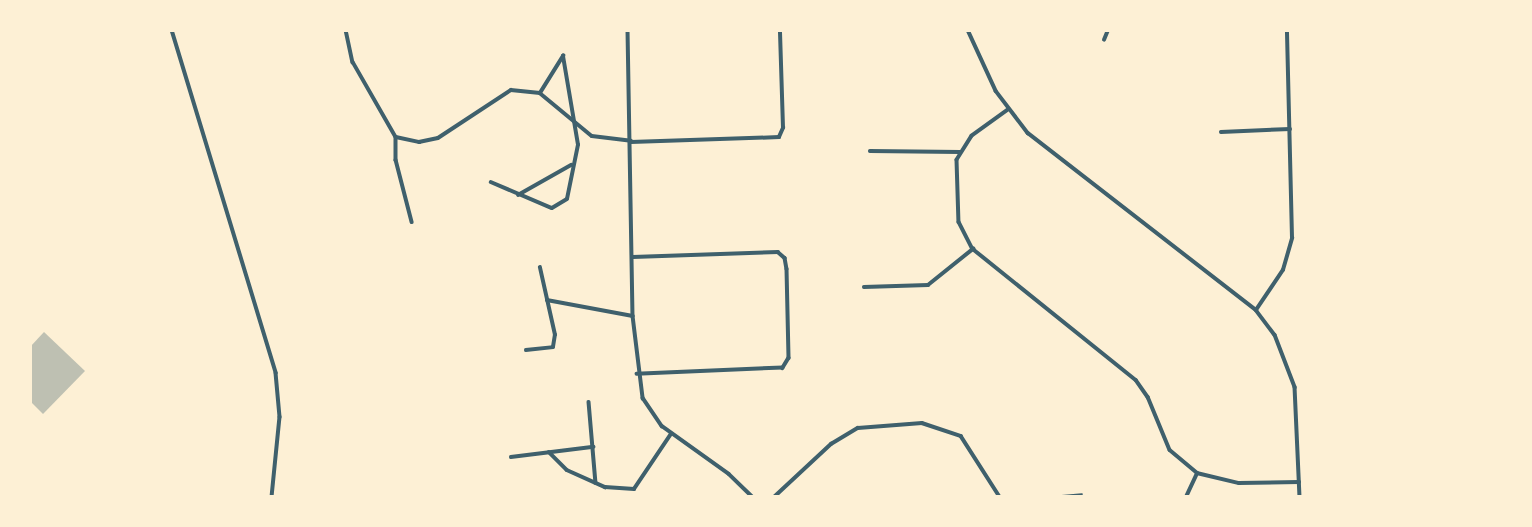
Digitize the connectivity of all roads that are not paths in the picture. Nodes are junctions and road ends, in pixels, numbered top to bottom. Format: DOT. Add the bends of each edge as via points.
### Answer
graph roads {
  1 [pos="172,30"];
  2 [pos="346,30"];
  3 [pos="628,30"];
  4 [pos="780,30"];
  5 [pos="968,30"];
  6 [pos="1108,30"];
  7 [pos="1287,30"];
  8 [pos="1104,40"];
  9 [pos="540,93"];
  10 [pos="1008,110"];
  11 [pos="577,128"];
  12 [pos="1290,129"];
  13 [pos="1221,132"];
  14 [pos="396,137"];
  15 [pos="631,142"];
  16 [pos="870,151"];
  17 [pos="960,152"];
  18 [pos="571,164"];
  19 [pos="491,182"];
  20 [pos="518,195"];
  21 [pos="412,222"];
  22 [pos="972,249"];
  23 [pos="633,257"];
  24 [pos="540,268"];
  25 [pos="864,287"];
  26 [pos="547,300"];
  27 [pos="1255,310"];
  28 [pos="634,316"];
  29 [pos="526,350"];
  30 [pos="637,374"];
  31 [pos="589,402"];
  32 [pos="671,434"];
  33 [pos="593,447"];
  34 [pos="549,452"];
  35 [pos="511,457"];
  36 [pos="1197,473"];
  37 [pos="1299,482"];
  38 [pos="596,484"];
  39 [pos="1082,494"];
  40 [pos="272,497"];
  41 [pos="753,497"];
  42 [pos="775,497"];
  43 [pos="1000,497"];
  44 [pos="1050,497"];
  45 [pos="1186,497"];
  46 [pos="1300,497"];
  1 -- 40 [label="street" via="276,373 280,417"];
  2 -- 14 [label="street" via="354,62"];
  3 -- 15 [label="street"];
  4 -- 15 [label="street" via="783,128 775,138"];
  5 -- 10 [label="street" via="981,65"];
  6 -- 8 [label="street"];
  7 -- 12 [label="street"];
  9 -- 11 [label="street"];
  9 -- 11 [label="street" via="563,56"];
  9 -- 14 [label="street" via="511,90 438,138 419,142"];
  10 -- 17 [label="street" via="971,136"];
  10 -- 27 [label="street" via="1062,163"];
  11 -- 15 [label="street" via="605,141"];
  11 -- 18 [label="street"];
  12 -- 13 [label="street"];
  12 -- 27 [label="street" via="1291,244 1283,270"];
  14 -- 21 [label="street" via="396,160"];
  15 -- 23 [label="street"];
  16 -- 17 [label="street"];
  17 -- 22 [label="street" via="958,213"];
  18 -- 20 [label="street"];
  18 -- 20 [label="street" via="567,199 560,205 538,205"];
  19 -- 20 [label="street"];
  22 -- 25 [label="street" via="928,285"];
  22 -- 36 [label="street" via="1136,380 1170,450"];
  23 -- 28 [label="street"];
  23 -- 30 [label="street" via="778,252 785,258 786,366"];
  24 -- 26 [label="street"];
  26 -- 28 [label="street"];
  26 -- 29 [label="street" via="552,347"];
  27 -- 37 [label="street" via="1275,335 1296,387"];
  28 -- 30 [label="street"];
  30 -- 32 [label="street" via="648,410"];
  31 -- 33 [label="street"];
  32 -- 38 [label="street" via="634,489"];
  32 -- 41 [label="street" via="729,474"];
  33 -- 34 [label="street"];
  33 -- 38 [label="street"];
  34 -- 35 [label="street"];
  34 -- 38 [label="street" via="567,470"];
  36 -- 37 [label="street" via="1239,483"];
  36 -- 45 [label="street"];
  37 -- 46 [label="street"];
  39 -- 44 [label="lane"];
  42 -- 43 [label="street" via="831,444 866,426 922,423 953,431 967,442"];
}
